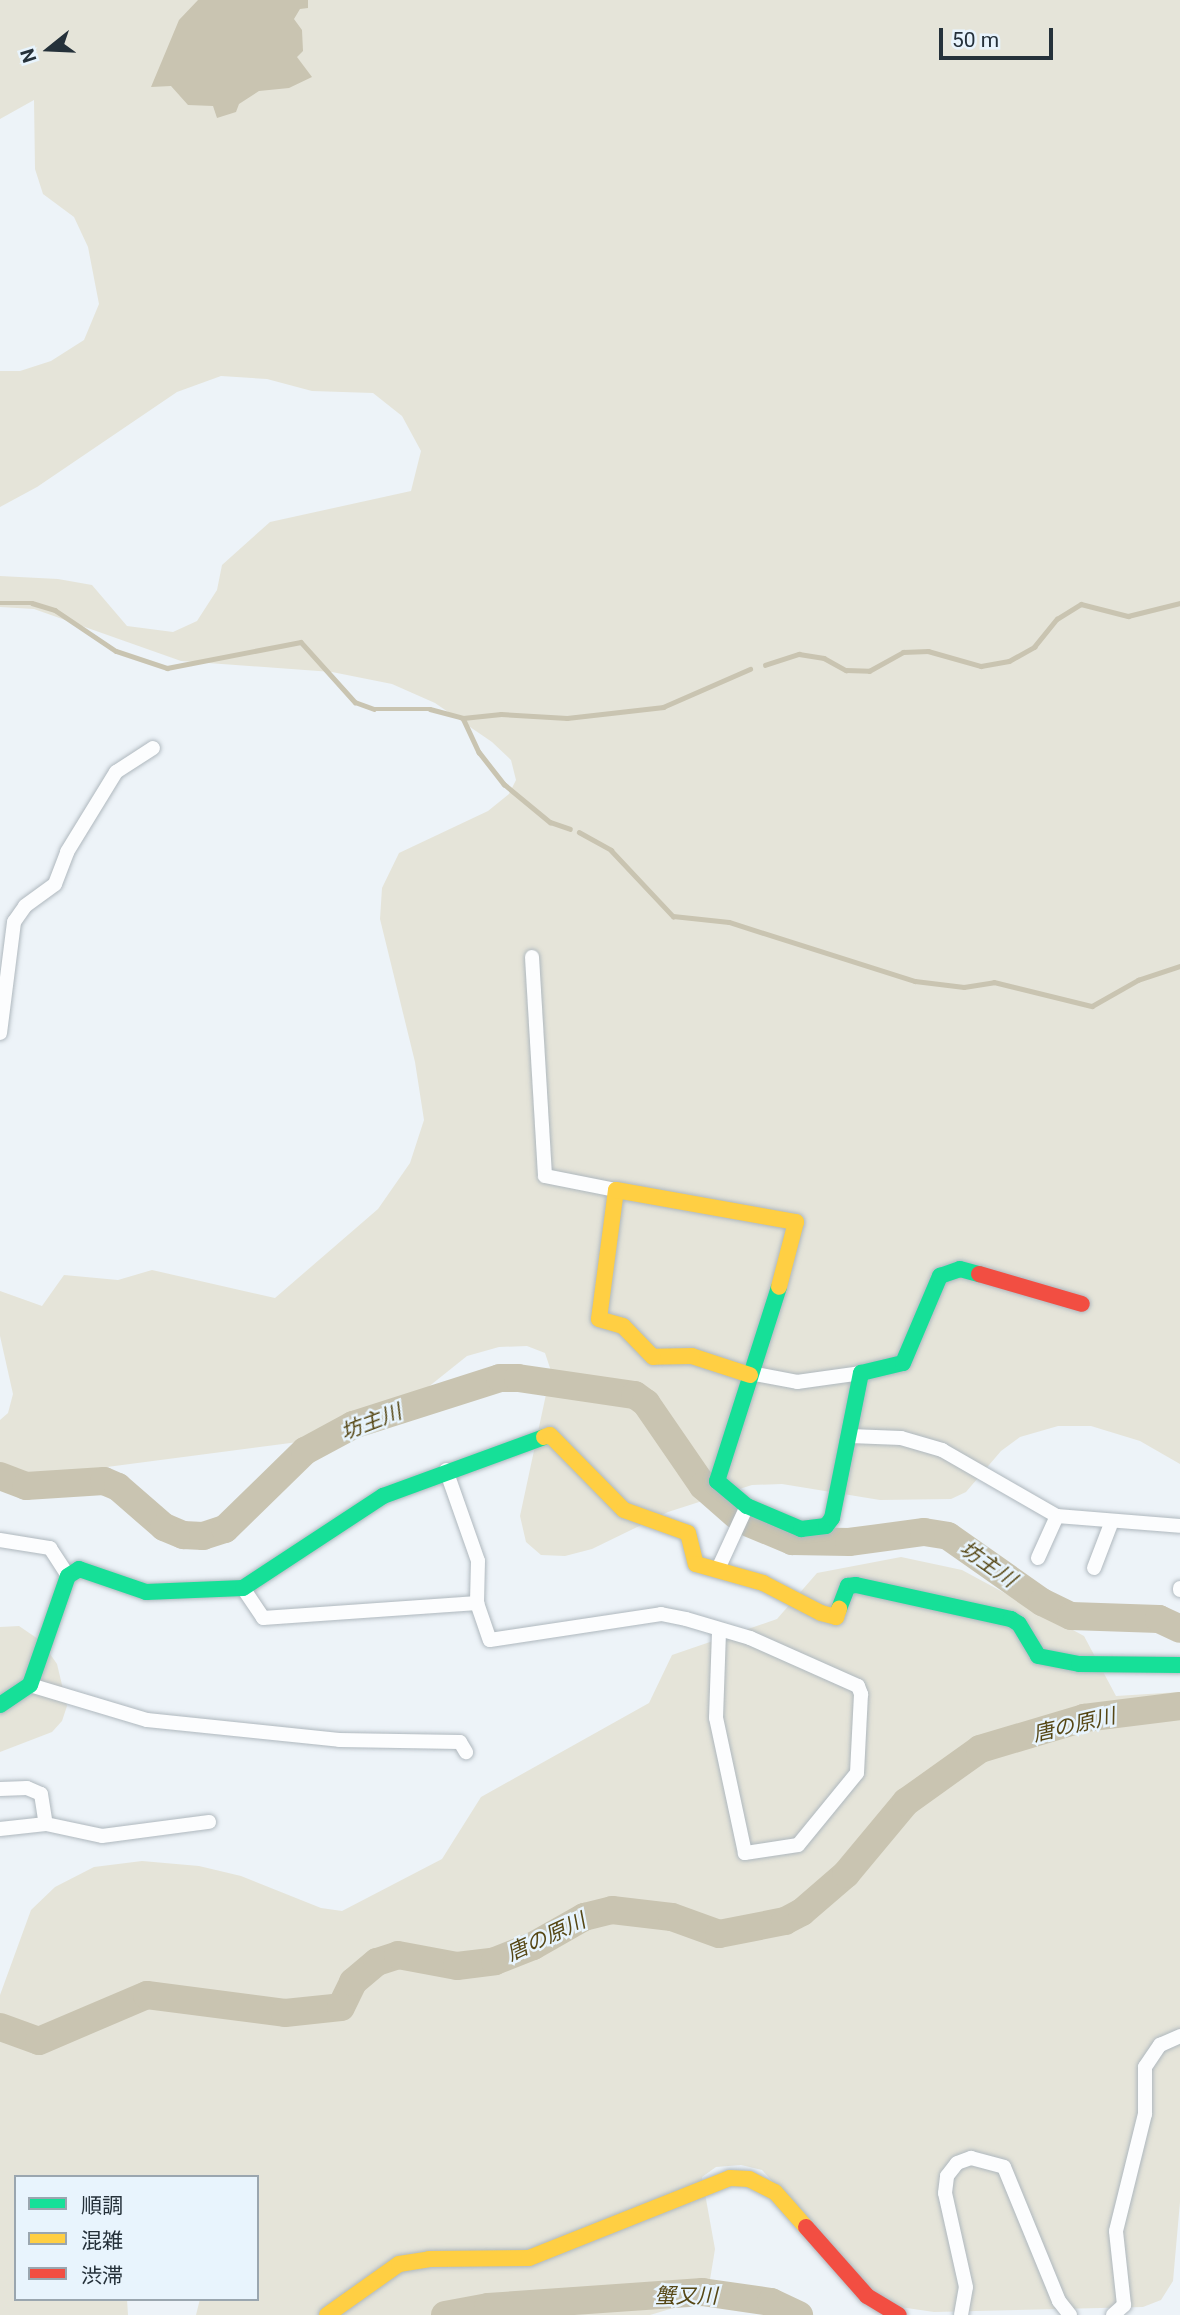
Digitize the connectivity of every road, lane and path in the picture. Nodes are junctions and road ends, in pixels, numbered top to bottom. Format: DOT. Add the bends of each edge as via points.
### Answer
graph roads {
  1 [pos="153,748"];
  2 [pos="532,957"];
  3 [pos="5,961"];
  4 [pos="0,1034"];
  5 [pos="616,1190"];
  6 [pos="1082,1304"];
  7 [pos="861,1373"];
  8 [pos="750,1374"];
  9 [pos="849,1436"];
  10 [pos="446,1470"];
  11 [pos="747,1506"];
  12 [pos="1058,1516"];
  13 [pos="1112,1521"];
  14 [pos="1180,1526"];
  15 [pos="0,1540"];
  16 [pos="1038,1558"];
  17 [pos="1094,1568"];
  18 [pos="718,1569"];
  19 [pos="68,1576"];
  20 [pos="243,1588"];
  21 [pos="477,1603"];
  22 [pos="719,1630"];
  23 [pos="1180,1665"];
  24 [pos="30,1685"];
  25 [pos="0,1705"];
  26 [pos="466,1752"];
  27 [pos="0,1789"];
  28 [pos="209,1822"];
  29 [pos="46,1824"];
  30 [pos="0,1829"];
  31 [pos="1180,2036"];
  32 [pos="327,2315"];
  33 [pos="899,2315"];
  34 [pos="961,2315"];
  35 [pos="1070,2315"];
  36 [pos="1113,2315"];
  1 -- 3 [label="street" via="116,772 68,852 55,884 25,906 14,922"];
  2 -- 5 [label="street" via="545,1176"];
  3 -- 4 [label="street"];
  5 -- 8 [label="street" via="599,1319 623,1326 653,1357 692,1356"];
  5 -- 8 [label="street" via="796,1222"];
  6 -- 7 [label="street" via="960,1269 940,1276 903,1363"];
  7 -- 8 [label="street" via="797,1382"];
  7 -- 9 [label="street"];
  8 -- 11 [label="street" via="717,1469 722,1489"];
  9 -- 11 [label="street" via="826,1526 801,1529"];
  9 -- 12 [label="street" via="901,1438 942,1450"];
  10 -- 18 [label="street" via="550,1435 608,1498 624,1510 688,1533 696,1564"];
  10 -- 20 [label="street" via="383,1496"];
  10 -- 21 [label="street" via="478,1561"];
  11 -- 18 [label="street"];
  12 -- 13 [label="street"];
  12 -- 16 [label="street"];
  13 -- 14 [label="street"];
  13 -- 17 [label="street"];
  15 -- 19 [label="street" via="50,1548"];
  18 -- 23 [label="street" via="763,1583 836,1617 848,1586 856,1585 1011,1619 1019,1624 1038,1656 1079,1664"];
  19 -- 20 [label="street" via="79,1569 146,1592"];
  19 -- 24 [label="street"];
  20 -- 21 [label="street" via="263,1618"];
  21 -- 22 [label="street" via="490,1640 661,1614"];
  22 -- 22 [label="street" via="858,1686 861,1694 857,1773 798,1845 745,1853 716,1718"];
  24 -- 25 [label="street"];
  24 -- 26 [label="street" via="159,1722 339,1740 460,1742"];
  27 -- 29 [label="street" via="27,1788 41,1794"];
  28 -- 29 [label="street" via="102,1836"];
  29 -- 30 [label="street"];
  31 -- 36 [label="street" via="1160,2045 1144,2067 1145,2114 1116,2231 1124,2305"];
  32 -- 33 [label="street" via="399,2264 429,2259 529,2258 730,2178 749,2179 775,2192 867,2296"];
  34 -- 35 [label="street" via="966,2287 945,2193 947,2176 957,2163 971,2158 1004,2167 1059,2301"];
}
